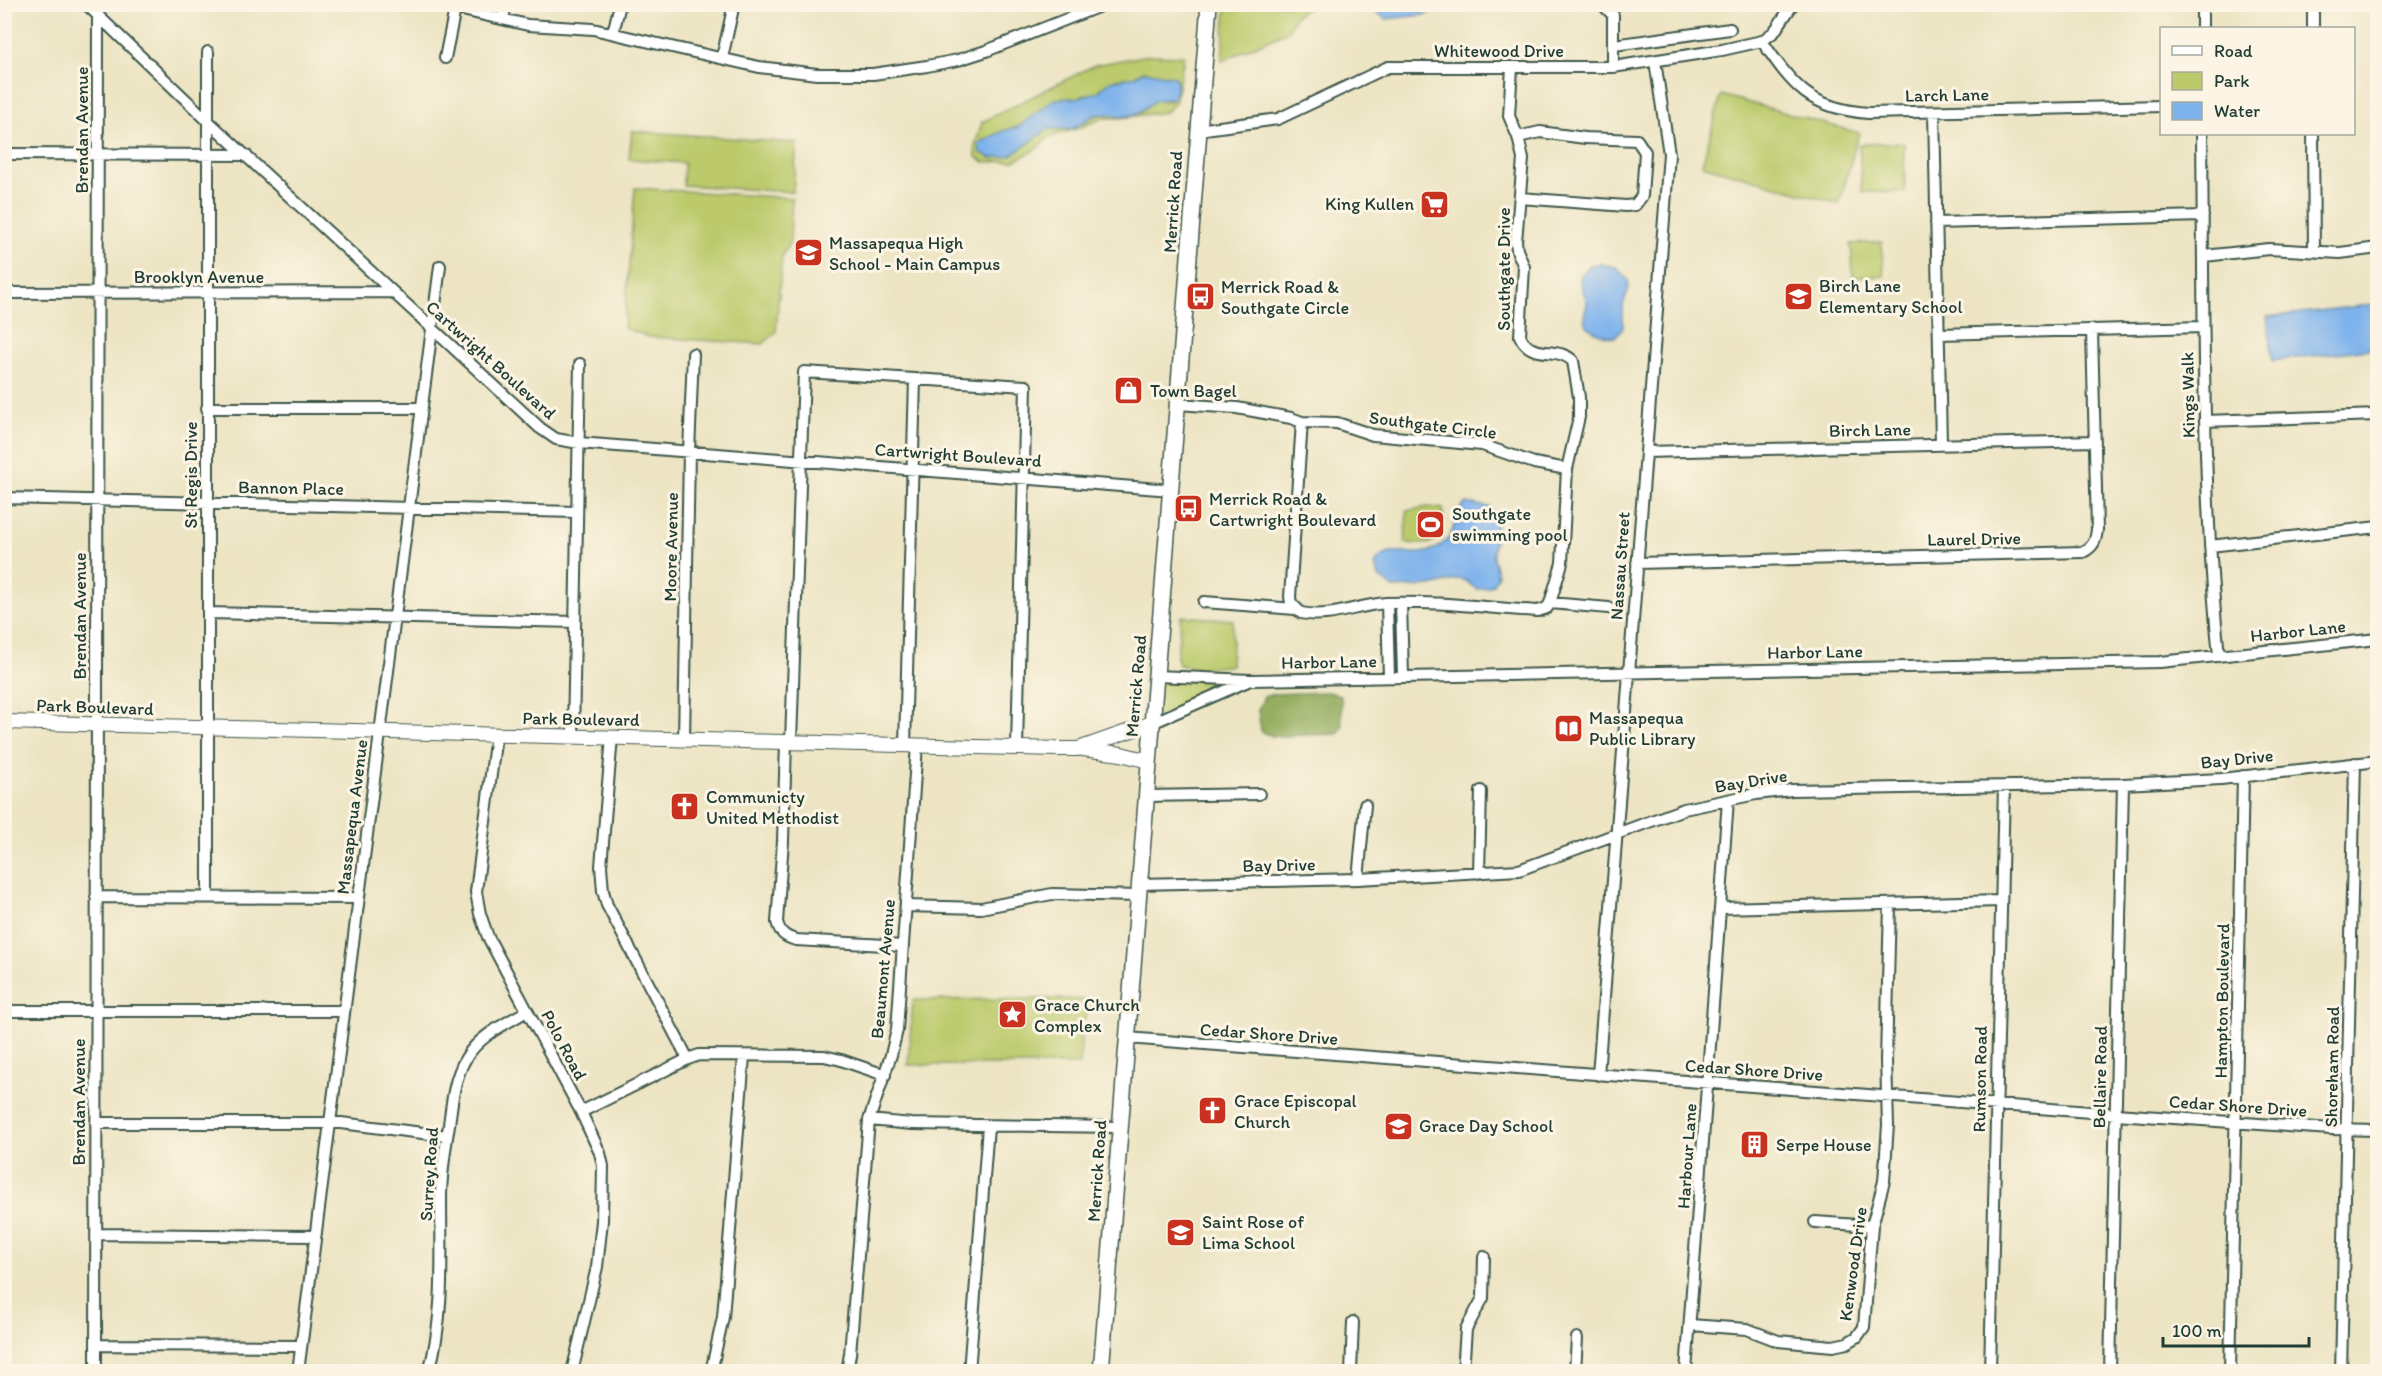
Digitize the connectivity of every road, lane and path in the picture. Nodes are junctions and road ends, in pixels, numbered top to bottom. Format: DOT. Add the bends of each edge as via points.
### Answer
graph roads {
  1 [pos="86,4"];
  2 [pos="436,4"];
  3 [pos="506,4"];
  4 [pos="620,4"];
  5 [pos="734,4"];
  6 [pos="1105,4"];
  7 [pos="1209,4"];
  8 [pos="1602,4"];
  9 [pos="1792,4"];
  10 [pos="2202,4"];
  11 [pos="2313,4"];
  12 [pos="456,9"];
  13 [pos="98,10"];
  14 [pos="503,19"];
  15 [pos="2202,27"];
  16 [pos="2313,27"];
  17 [pos="1730,29"];
  18 [pos="613,33"];
  19 [pos="1762,40"];
  20 [pos="1614,45"];
  21 [pos="208,52"];
  22 [pos="445,58"];
  23 [pos="722,58"];
  24 [pos="1655,62"];
  25 [pos="1512,67"];
  26 [pos="1613,67"];
  27 [pos="2160,106"];
  28 [pos="1934,112"];
  29 [pos="207,120"];
  30 [pos="1198,130"];
  31 [pos="2202,135"];
  32 [pos="2313,135"];
  33 [pos="1518,137"];
  34 [pos="4,154"];
  35 [pos="98,154"];
  36 [pos="208,154"];
  37 [pos="246,155"];
  38 [pos="1520,198"];
  39 [pos="2203,216"];
  40 [pos="1936,223"];
  41 [pos="2378,248"];
  42 [pos="2314,251"];
  43 [pos="2204,256"];
  44 [pos="440,266"];
  45 [pos="393,292"];
  46 [pos="4,293"];
  47 [pos="98,294"];
  48 [pos="208,294"];
  49 [pos="2203,327"];
  50 [pos="432,329"];
  51 [pos="2092,330"];
  52 [pos="1939,334"];
  53 [pos="693,354"];
  54 [pos="580,364"];
  55 [pos="915,380"];
  56 [pos="1177,404"];
  57 [pos="207,408"];
  58 [pos="422,408"];
  59 [pos="2378,415"];
  60 [pos="2205,421"];
  61 [pos="1302,422"];
  62 [pos="2095,441"];
  63 [pos="579,443"];
  64 [pos="1941,444"];
  65 [pos="689,452"];
  66 [pos="1646,452"];
  67 [pos="801,460"];
  68 [pos="913,468"];
  69 [pos="1567,469"];
  70 [pos="1023,477"];
  71 [pos="1171,490"];
  72 [pos="4,498"];
  73 [pos="97,500"];
  74 [pos="207,502"];
  75 [pos="409,507"];
  76 [pos="578,512"];
  77 [pos="2378,527"];
  78 [pos="2210,546"];
  79 [pos="1637,563"];
  80 [pos="1203,602"];
  81 [pos="1387,603"];
  82 [pos="1401,603"];
  83 [pos="1550,603"];
  84 [pos="1609,608"];
  85 [pos="1294,609"];
  86 [pos="208,613"];
  87 [pos="395,618"];
  88 [pos="575,622"];
  89 [pos="2378,639"];
  90 [pos="2219,656"];
  91 [pos="1629,673"];
  92 [pos="1156,676"];
  93 [pos="1403,676"];
  94 [pos="1389,677"];
  95 [pos="1251,680"];
  96 [pos="4,723"];
  97 [pos="1152,723"];
  98 [pos="96,726"];
  99 [pos="208,728"];
  100 [pos="380,732"];
  101 [pos="495,735"];
  102 [pos="573,736"];
  103 [pos="612,738"];
  104 [pos="684,740"];
  105 [pos="788,742"];
  106 [pos="911,745"];
  107 [pos="1017,747"];
  108 [pos="1078,749"];
  109 [pos="1149,761"];
  110 [pos="2378,761"];
  111 [pos="2355,763"];
  112 [pos="2243,776"];
  113 [pos="2123,784"];
  114 [pos="2004,787"];
  115 [pos="1480,791"];
  116 [pos="1259,794"];
  117 [pos="1147,796"];
  118 [pos="1728,800"];
  119 [pos="1365,805"];
  120 [pos="1616,836"];
  121 [pos="1479,873"];
  122 [pos="1358,879"];
  123 [pos="1139,890"];
  124 [pos="96,897"];
  125 [pos="208,897"];
  126 [pos="359,898"];
  127 [pos="2001,901"];
  128 [pos="1890,905"];
  129 [pos="906,906"];
  130 [pos="1722,908"];
  131 [pos="903,946"];
  132 [pos="4,1011"];
  133 [pos="96,1011"];
  134 [pos="344,1011"];
  135 [pos="527,1011"];
  136 [pos="1128,1038"];
  137 [pos="744,1056"];
  138 [pos="687,1059"];
  139 [pos="885,1075"];
  140 [pos="1598,1075"];
  141 [pos="1709,1083"];
  142 [pos="1887,1097"];
  143 [pos="1996,1105"];
  144 [pos="581,1112"];
  145 [pos="2116,1114"];
  146 [pos="870,1120"];
  147 [pos="2236,1123"];
  148 [pos="96,1124"];
  149 [pos="330,1124"];
  150 [pos="988,1126"];
  151 [pos="1120,1127"];
  152 [pos="2347,1129"];
  153 [pos="2378,1130"];
  154 [pos="447,1136"];
  155 [pos="1815,1222"];
  156 [pos="1872,1226"];
  157 [pos="96,1234"];
  158 [pos="315,1236"];
  159 [pos="1484,1257"];
  160 [pos="1353,1322"];
  161 [pos="1690,1325"];
  162 [pos="1577,1338"];
  163 [pos="96,1345"];
  164 [pos="301,1346"];
  165 [pos="96,1371"];
  166 [pos="298,1371"];
  167 [pos="429,1371"];
  168 [pos="572,1371"];
  169 [pos="711,1371"];
  170 [pos="847,1371"];
  171 [pos="969,1371"];
  172 [pos="1101,1371"];
  173 [pos="1351,1371"];
  174 [pos="1463,1371"];
  175 [pos="1575,1371"];
  176 [pos="1686,1371"];
  177 [pos="1990,1371"];
  178 [pos="2110,1371"];
  179 [pos="2230,1371"];
  180 [pos="2341,1371"];
  1 -- 13 [label="street, Cartwright Boulevard"];
  2 -- 12 [label="street"];
  3 -- 14 [label="street"];
  4 -- 18 [label="street"];
  5 -- 23 [label="street"];
  6 -- 23 [label="street" via="986,51 873,74 817,74"];
  7 -- 30 [label="main road, Merrick Road"];
  8 -- 20 [label="street" via="1613,15"];
  9 -- 19 [label="street" via="1774,32"];
  10 -- 15 [label="street"];
  11 -- 16 [label="street"];
  12 -- 14 [label="street"];
  12 -- 22 [label="street"];
  13 -- 29 [label="street, Cartwright Boulevard"];
  13 -- 35 [label="street, Brendan Avenue"];
  14 -- 18 [label="street"];
  17 -- 20 [label="street"];
  18 -- 23 [label="street"];
  19 -- 24 [label="street, Whitewood Drive"];
  19 -- 28 [label="street, Larch Lane" via="1799,89 1831,108 1868,113"];
  20 -- 26 [label="street"];
  21 -- 29 [label="street, St Regis Drive"];
  24 -- 26 [label="street, Whitewood Drive"];
  24 -- 66 [label="street, Nassau Street" via="1669,154"];
  25 -- 26 [label="street, Whitewood Drive"];
  25 -- 30 [label="street, Whitewood Drive" via="1388,67 1278,119"];
  25 -- 33 [label="street, Southgate Drive" via="1509,116"];
  27 -- 28 [label="street, Larch Lane"];
  28 -- 40 [label="street"];
  29 -- 36 [label="street, St Regis Drive"];
  29 -- 37 [label="street, Cartwright Boulevard"];
  30 -- 56 [label="main road, Merrick Road"];
  31 -- 39 [label="street, Kings Walk"];
  32 -- 42 [label="street"];
  33 -- 38 [label="street, Southgate Drive" via="1523,159"];
  33 -- 38 [label="street" via="1540,132 1633,139 1645,152 1642,196 1635,205"];
  34 -- 35 [label="street"];
  35 -- 36 [label="street"];
  35 -- 47 [label="street, Brendan Avenue"];
  36 -- 37 [label="street"];
  36 -- 48 [label="street, St Regis Drive"];
  37 -- 45 [label="street, Cartwright Boulevard"];
  38 -- 69 [label="street, Southgate Drive" via="1516,241 1524,267 1520,336 1534,351 1569,357 1577,375 1579,417"];
  39 -- 40 [label="street"];
  39 -- 43 [label="street, Kings Walk"];
  40 -- 52 [label="street"];
  41 -- 42 [label="street" via="2340,253"];
  42 -- 43 [label="street" via="2269,249"];
  43 -- 49 [label="street, Kings Walk"];
  44 -- 50 [label="street, Massapequa Avenue"];
  45 -- 48 [label="street, Brooklyn Avenue"];
  45 -- 50 [label="street, Cartwright Boulevard"];
  46 -- 47 [label="street, Brooklyn Avenue"];
  47 -- 48 [label="street, Brooklyn Avenue"];
  47 -- 73 [label="street, Brendan Avenue"];
  48 -- 57 [label="street, St Regis Drive"];
  49 -- 51 [label="street"];
  49 -- 60 [label="street, Kings Walk"];
  50 -- 58 [label="street, Massapequa Avenue"];
  50 -- 63 [label="street, Cartwright Boulevard" via="540,428 556,440"];
  51 -- 52 [label="street"];
  51 -- 62 [label="street, Laurel Drive"];
  52 -- 64 [label="street"];
  53 -- 65 [label="street, Moore Avenue"];
  54 -- 63 [label="street"];
  55 -- 67 [label="street" via="804,372"];
  55 -- 68 [label="street, Beaumont Avenue"];
  55 -- 70 [label="street" via="1026,386"];
  56 -- 61 [label="street, Southgate Circle" via="1237,408"];
  56 -- 71 [label="main road, Merrick Road"];
  57 -- 58 [label="street"];
  57 -- 74 [label="street, St Regis Drive"];
  58 -- 75 [label="street, Massapequa Avenue"];
  59 -- 60 [label="street"];
  60 -- 78 [label="street, Kings Walk"];
  61 -- 69 [label="street, Southgate Circle" via="1337,423 1373,435 1482,445 1534,463"];
  61 -- 85 [label="street" via="1290,597"];
  62 -- 64 [label="street, Birch Lane"];
  62 -- 79 [label="street, Laurel Drive" via="2097,529 2091,548 2083,552"];
  63 -- 65 [label="street, Cartwright Boulevard"];
  63 -- 76 [label="street"];
  64 -- 66 [label="street, Birch Lane"];
  65 -- 67 [label="street, Cartwright Boulevard"];
  65 -- 104 [label="street, Moore Avenue"];
  66 -- 79 [label="street, Nassau Street"];
  67 -- 68 [label="street, Cartwright Boulevard"];
  67 -- 105 [label="street"];
  68 -- 70 [label="street, Cartwright Boulevard"];
  68 -- 106 [label="street, Beaumont Avenue"];
  69 -- 83 [label="street" via="1565,544"];
  70 -- 71 [label="street, Cartwright Boulevard"];
  70 -- 107 [label="street"];
  71 -- 92 [label="main road, Merrick Road"];
  72 -- 73 [label="street, Bannon Place"];
  73 -- 74 [label="street, Bannon Place"];
  73 -- 98 [label="street, Brendan Avenue"];
  74 -- 75 [label="street, Bannon Place"];
  74 -- 86 [label="street, St Regis Drive"];
  75 -- 76 [label="street, Bannon Place"];
  75 -- 87 [label="street, Massapequa Avenue"];
  76 -- 88 [label="street"];
  77 -- 78 [label="street"];
  78 -- 90 [label="street, Kings Walk"];
  79 -- 91 [label="street, Nassau Street"];
  80 -- 85 [label="street"];
  81 -- 82 [label="street"];
  81 -- 85 [label="street" via="1325,615"];
  81 -- 94 [label="street"];
  82 -- 83 [label="street" via="1538,611"];
  82 -- 93 [label="street"];
  83 -- 84 [label="street"];
  86 -- 87 [label="street"];
  86 -- 99 [label="street, St Regis Drive"];
  87 -- 88 [label="street"];
  87 -- 100 [label="street, Massapequa Avenue"];
  88 -- 102 [label="street"];
  89 -- 90 [label="street, Harbor Lane"];
  90 -- 91 [label="street, Harbor Lane" via="2160,662"];
  91 -- 93 [label="street, Harbor Lane"];
  91 -- 120 [label="street, Nassau Street"];
  92 -- 95 [label="street, Harbor Lane"];
  92 -- 97 [label="main road, Merrick Road"];
  93 -- 94 [label="street, Harbor Lane"];
  94 -- 95 [label="street, Harbor Lane"];
  95 -- 97 [label="street, Harbor Lane"];
  96 -- 98 [label="main road, Park Boulevard"];
  97 -- 108 [label="main road, Park Boulevard"];
  97 -- 109 [label="main road, Merrick Road"];
  98 -- 99 [label="main road, Park Boulevard"];
  98 -- 124 [label="street, Brendan Avenue"];
  99 -- 100 [label="main road, Park Boulevard"];
  99 -- 125 [label="street, St Regis Drive"];
  100 -- 101 [label="main road, Park Boulevard"];
  100 -- 126 [label="street, Massapequa Avenue"];
  101 -- 102 [label="main road, Park Boulevard"];
  101 -- 135 [label="street, Polo Road" via="477,899 488,937"];
  102 -- 103 [label="main road, Park Boulevard"];
  103 -- 104 [label="main road, Park Boulevard"];
  103 -- 138 [label="street" via="601,866 603,891"];
  104 -- 105 [label="main road, Park Boulevard"];
  105 -- 106 [label="main road, Park Boulevard"];
  105 -- 131 [label="street" via="777,922 781,933 796,940"];
  106 -- 107 [label="main road, Park Boulevard"];
  106 -- 129 [label="street, Beaumont Avenue"];
  107 -- 108 [label="main road, Park Boulevard"];
  108 -- 109 [label="main road"];
  109 -- 117 [label="main road, Merrick Road"];
  110 -- 111 [label="street, Bay Drive"];
  111 -- 112 [label="street, Bay Drive"];
  111 -- 152 [label="street, Shoreham Road"];
  112 -- 113 [label="street, Bay Drive"];
  112 -- 147 [label="street, Hampton Boulevard"];
  113 -- 114 [label="street, Bay Drive"];
  113 -- 145 [label="street, Bellaire Road"];
  114 -- 118 [label="street, Bay Drive" via="1792,790"];
  114 -- 127 [label="street, Rumson Road"];
  115 -- 121 [label="street"];
  116 -- 117 [label="street"];
  117 -- 123 [label="main road, Merrick Road"];
  118 -- 120 [label="street, Bay Drive" via="1683,809"];
  118 -- 130 [label="street, Harbour Lane"];
  119 -- 122 [label="street"];
  120 -- 121 [label="street, Bay Drive" via="1519,870"];
  120 -- 140 [label="street, Nassau Street"];
  121 -- 122 [label="street, Bay Drive"];
  122 -- 123 [label="street, Bay Drive"];
  123 -- 129 [label="street, Bay Drive" via="1052,894 981,908"];
  123 -- 136 [label="main road, Merrick Road"];
  124 -- 125 [label="street"];
  124 -- 133 [label="street, Brendan Avenue"];
  125 -- 126 [label="street"];
  126 -- 134 [label="street, Massapequa Avenue"];
  127 -- 128 [label="street"];
  127 -- 143 [label="street, Rumson Road"];
  128 -- 130 [label="street"];
  128 -- 142 [label="street, Kenwood Drive"];
  129 -- 131 [label="street, Beaumont Avenue"];
  130 -- 141 [label="street, Harbour Lane"];
  131 -- 139 [label="street, Beaumont Avenue" via="897,1030"];
  132 -- 133 [label="street"];
  133 -- 134 [label="street"];
  133 -- 148 [label="street, Brendan Avenue"];
  134 -- 149 [label="street, Massapequa Avenue"];
  135 -- 144 [label="street, Polo Road"];
  135 -- 154 [label="street, Surrey Road" via="489,1034 466,1058 456,1081"];
  136 -- 140 [label="street, Cedar Shore Drive"];
  136 -- 151 [label="main road, Merrick Road"];
  137 -- 138 [label="street" via="709,1054"];
  137 -- 139 [label="street" via="824,1056"];
  137 -- 169 [label="street" via="723,1317"];
  138 -- 144 [label="street"];
  139 -- 146 [label="street, Beaumont Avenue"];
  140 -- 141 [label="street, Cedar Shore Drive"];
  141 -- 142 [label="street, Cedar Shore Drive"];
  141 -- 161 [label="street, Harbour Lane"];
  142 -- 143 [label="street, Cedar Shore Drive"];
  142 -- 156 [label="street, Kenwood Drive" via="1884,1181"];
  143 -- 145 [label="street, Cedar Shore Drive"];
  143 -- 177 [label="street, Rumson Road"];
  144 -- 168 [label="street, Polo Road" via="600,1153 604,1179 597,1267"];
  145 -- 147 [label="street, Cedar Shore Drive"];
  145 -- 178 [label="street, Bellaire Road"];
  146 -- 150 [label="street"];
  146 -- 170 [label="street, Beaumont Avenue"];
  147 -- 152 [label="street, Cedar Shore Drive"];
  147 -- 179 [label="street, Hampton Boulevard"];
  148 -- 149 [label="street"];
  148 -- 157 [label="street, Brendan Avenue"];
  149 -- 154 [label="street"];
  149 -- 158 [label="street, Massapequa Avenue"];
  150 -- 151 [label="street"];
  150 -- 171 [label="street"];
  151 -- 172 [label="main road, Merrick Road"];
  152 -- 153 [label="street, Cedar Shore Drive"];
  152 -- 180 [label="street, Shoreham Road"];
  154 -- 167 [label="street, Surrey Road" via="441,1195 440,1303"];
  155 -- 156 [label="street"];
  156 -- 161 [label="street, Kenwood Drive" via="1864,1326 1847,1343 1815,1346 1778,1341 1747,1329"];
  157 -- 158 [label="street"];
  157 -- 163 [label="street, Brendan Avenue"];
  158 -- 164 [label="street, Massapequa Avenue"];
  159 -- 174 [label="street" via="1483,1298 1466,1329"];
  160 -- 173 [label="street"];
  161 -- 176 [label="street, Harbour Lane"];
  162 -- 175 [label="street"];
  163 -- 164 [label="street"];
  163 -- 165 [label="street, Brendan Avenue"];
  164 -- 166 [label="street, Massapequa Avenue"];
}
